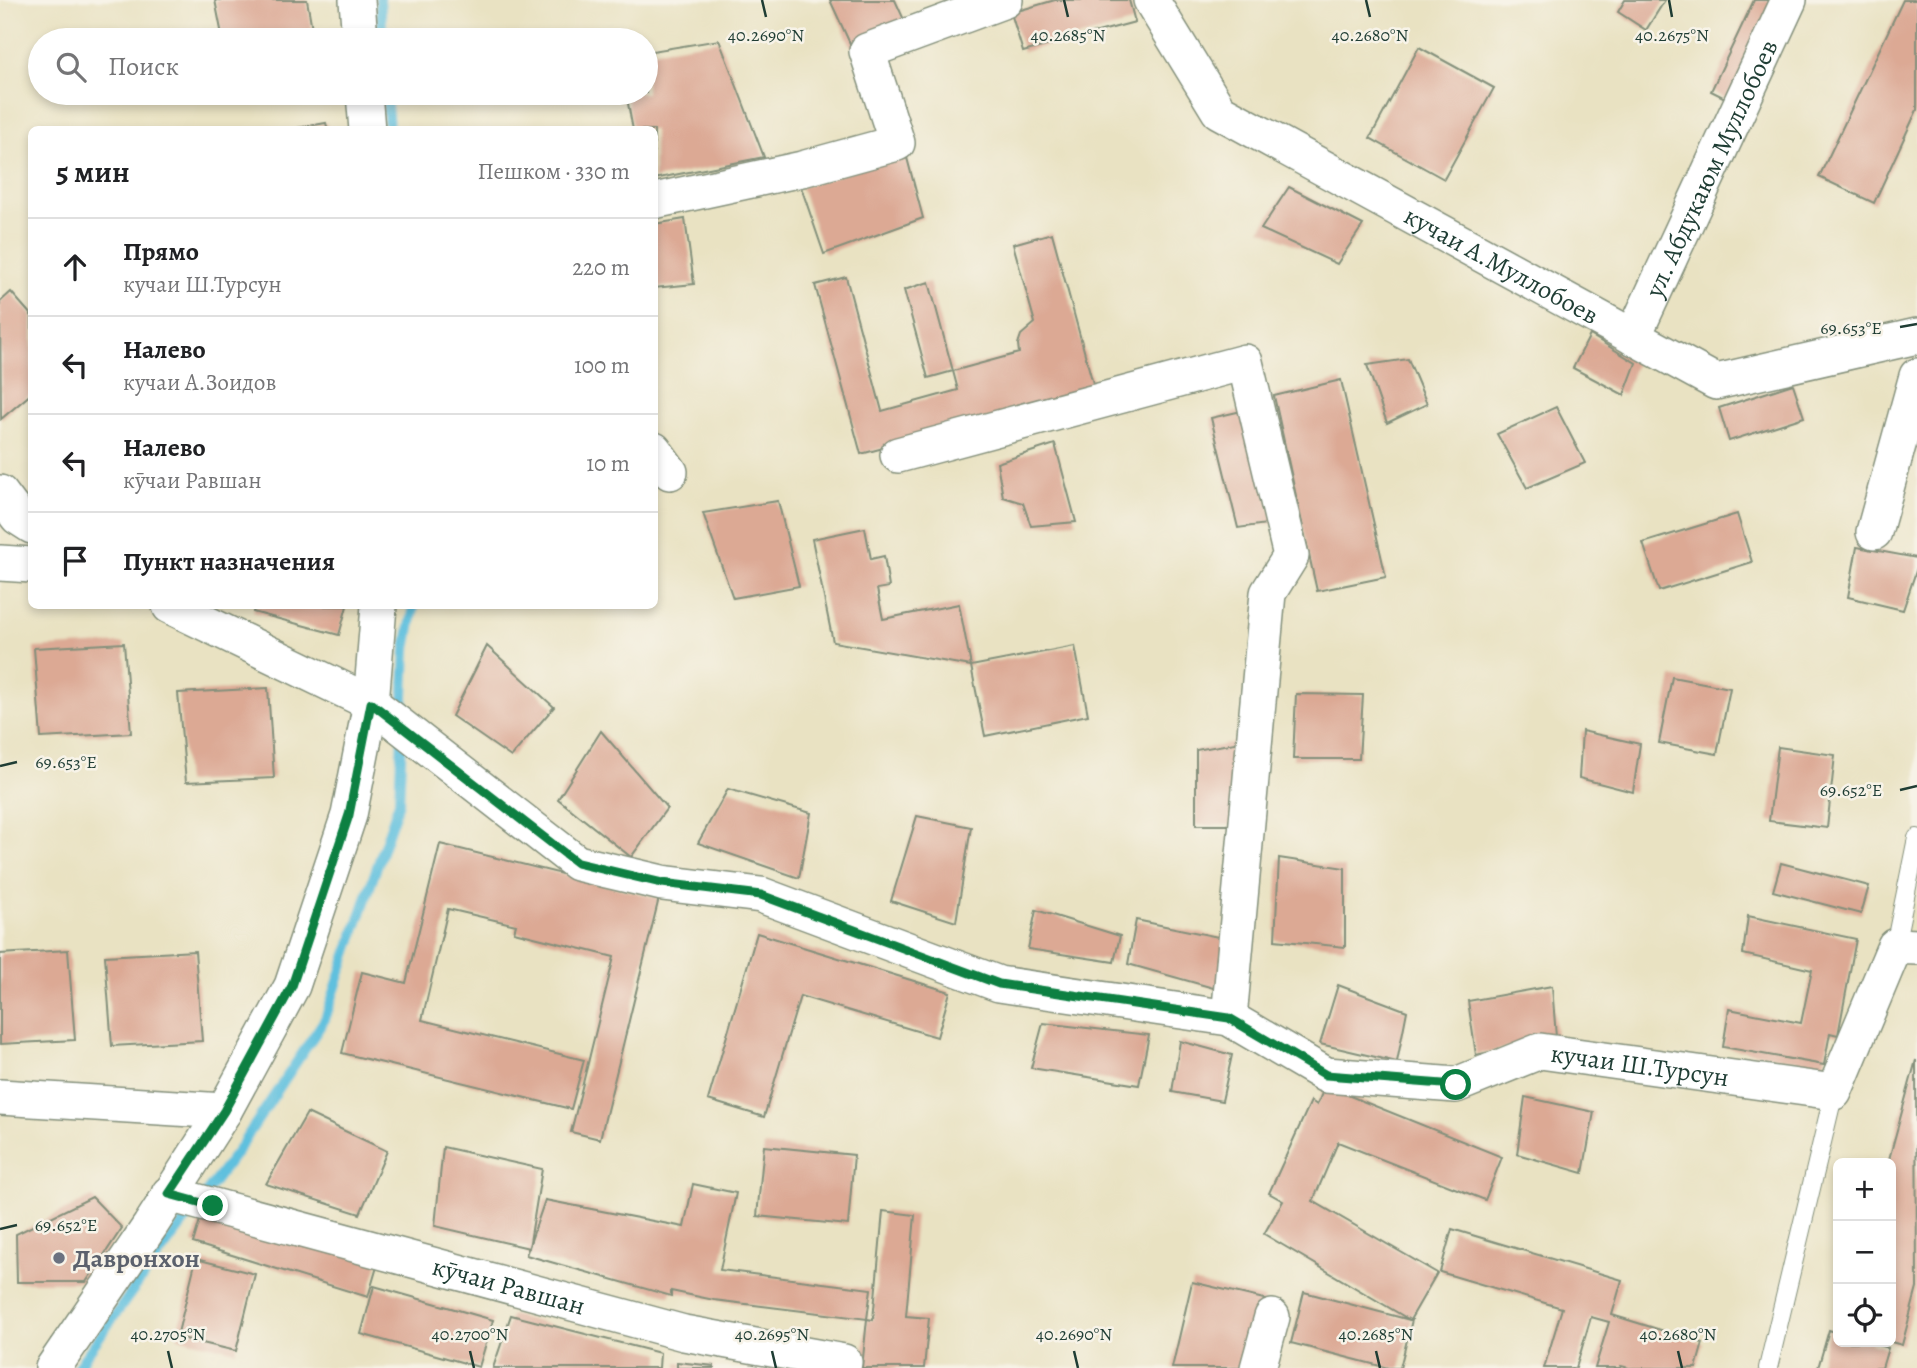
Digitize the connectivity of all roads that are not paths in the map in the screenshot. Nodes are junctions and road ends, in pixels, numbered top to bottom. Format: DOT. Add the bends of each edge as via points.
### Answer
graph roads {
  1 [pos="356,0"];
  2 [pos="1005,0"];
  3 [pos="1151,0"];
  4 [pos="1789,0"];
  5 [pos="359,28"];
  6 [pos="365,105"];
  7 [pos="367,126"];
  8 [pos="658,200"];
  9 [pos="1917,335"];
  10 [pos="1633,337"];
  11 [pos="1917,376"];
  12 [pos="898,455"];
  13 [pos="0,493"];
  14 [pos="28,523"];
  15 [pos="1874,532"];
  16 [pos="0,564"];
  17 [pos="28,565"];
  18 [pos="176,609"];
  19 [pos="379,609"];
  20 [pos="392,719"];
  21 [pos="1917,838"];
  22 [pos="1906,947"];
  23 [pos="1229,1018"];
  24 [pos="1834,1092"];
  25 [pos="0,1097"];
  26 [pos="224,1111"];
  27 [pos="189,1199"];
  28 [pos="1272,1317"];
  29 [pos="53,1368"];
  30 [pos="844,1368"];
  31 [pos="1258,1368"];
  32 [pos="1768,1368"];
  1 -- 5 [label="street"];
  2 -- 8 [label="street" via="867,51 897,143"];
  3 -- 10 [label="street, кучаи А.Муллобоев" via="1219,111"];
  4 -- 10 [label="street, ул. Абдукаюм Муллобоев"];
  6 -- 7 [label="street"];
  9 -- 10 [label="street, кучаи А.Муллобоев" via="1716,382"];
  11 -- 15 [label="street"];
  12 -- 23 [label="street" via="1245,362 1291,556 1268,593"];
  13 -- 14 [label="street"];
  16 -- 17 [label="street"];
  18 -- 20 [label="street, кучаи Ш.Турсун"];
  19 -- 20 [label="street"];
  20 -- 23 [label="street, кучаи Ш.Турсун" via="577,863 662,883 761,895 999,984"];
  20 -- 26 [label="street" via="349,815 292,986"];
  21 -- 22 [label="lane"];
  22 -- 24 [label="street"];
  23 -- 24 [label="street, кучаи Ш.Турсун" via="1326,1075 1456,1085 1540,1051"];
  24 -- 32 [label="lane"];
  25 -- 26 [label="street"];
  26 -- 27 [label="street"];
  27 -- 29 [label="street"];
  27 -- 30 [label="street, кӯчаи Равшан" via="684,1333 844,1362"];
  28 -- 31 [label="street"];
}
